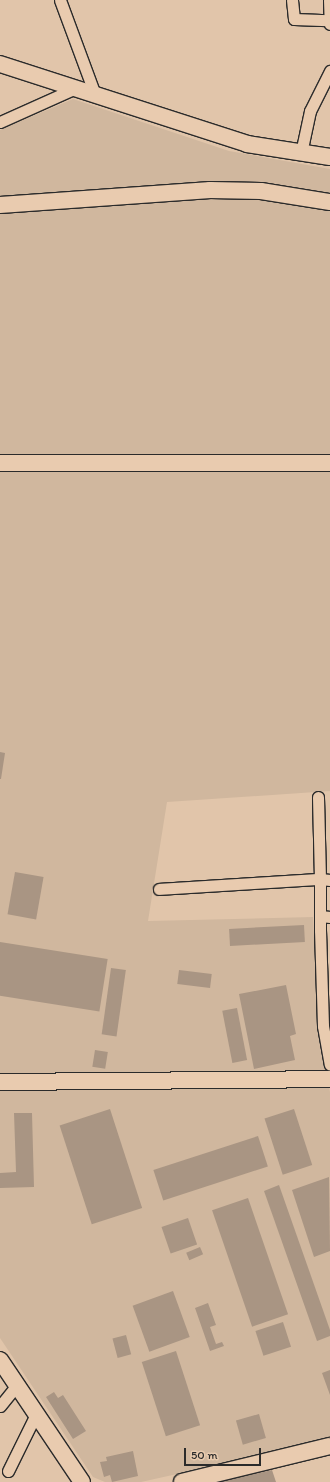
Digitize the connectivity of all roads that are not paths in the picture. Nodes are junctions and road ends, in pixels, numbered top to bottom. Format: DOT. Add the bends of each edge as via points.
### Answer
graph roads {
  1 [pos="60,0"];
  2 [pos="292,0"];
  3 [pos="329,0"];
  4 [pos="329,22"];
  5 [pos="0,64"];
  6 [pos="330,71"];
  7 [pos="78,87"];
  8 [pos="94,92"];
  9 [pos="0,122"];
  10 [pos="301,153"];
  11 [pos="330,157"];
  12 [pos="330,202"];
  13 [pos="0,205"];
  14 [pos="0,463"];
  15 [pos="330,463"];
  16 [pos="318,797"];
  17 [pos="325,879"];
  18 [pos="159,889"];
  19 [pos="325,917"];
  20 [pos="330,1064"];
  21 [pos="330,1079"];
  22 [pos="0,1082"];
  23 [pos="0,1360"];
  24 [pos="17,1385"];
  25 [pos="0,1406"];
  26 [pos="36,1414"];
  27 [pos="330,1446"];
  28 [pos="8,1471"];
  29 [pos="82,1482"];
  30 [pos="182,1482"];
  1 -- 8 [label="street"];
  2 -- 4 [label="street" via="294,19"];
  3 -- 4 [label="street"];
  5 -- 7 [label="street"];
  6 -- 10 [label="street" via="310,111"];
  7 -- 8 [label="street"];
  7 -- 9 [label="street"];
  8 -- 10 [label="street" via="247,144"];
  10 -- 11 [label="street"];
  12 -- 13 [label="street" via="262,191 210,190"];
  14 -- 15 [label="street"];
  16 -- 17 [label="street"];
  17 -- 18 [label="street"];
  17 -- 19 [label="street"];
  19 -- 20 [label="street" via="323,1026"];
  21 -- 22 [label="street"];
  23 -- 24 [label="street"];
  24 -- 25 [label="street"];
  24 -- 26 [label="street"];
  26 -- 28 [label="street"];
  26 -- 29 [label="street"];
  27 -- 30 [label="street"];
}
